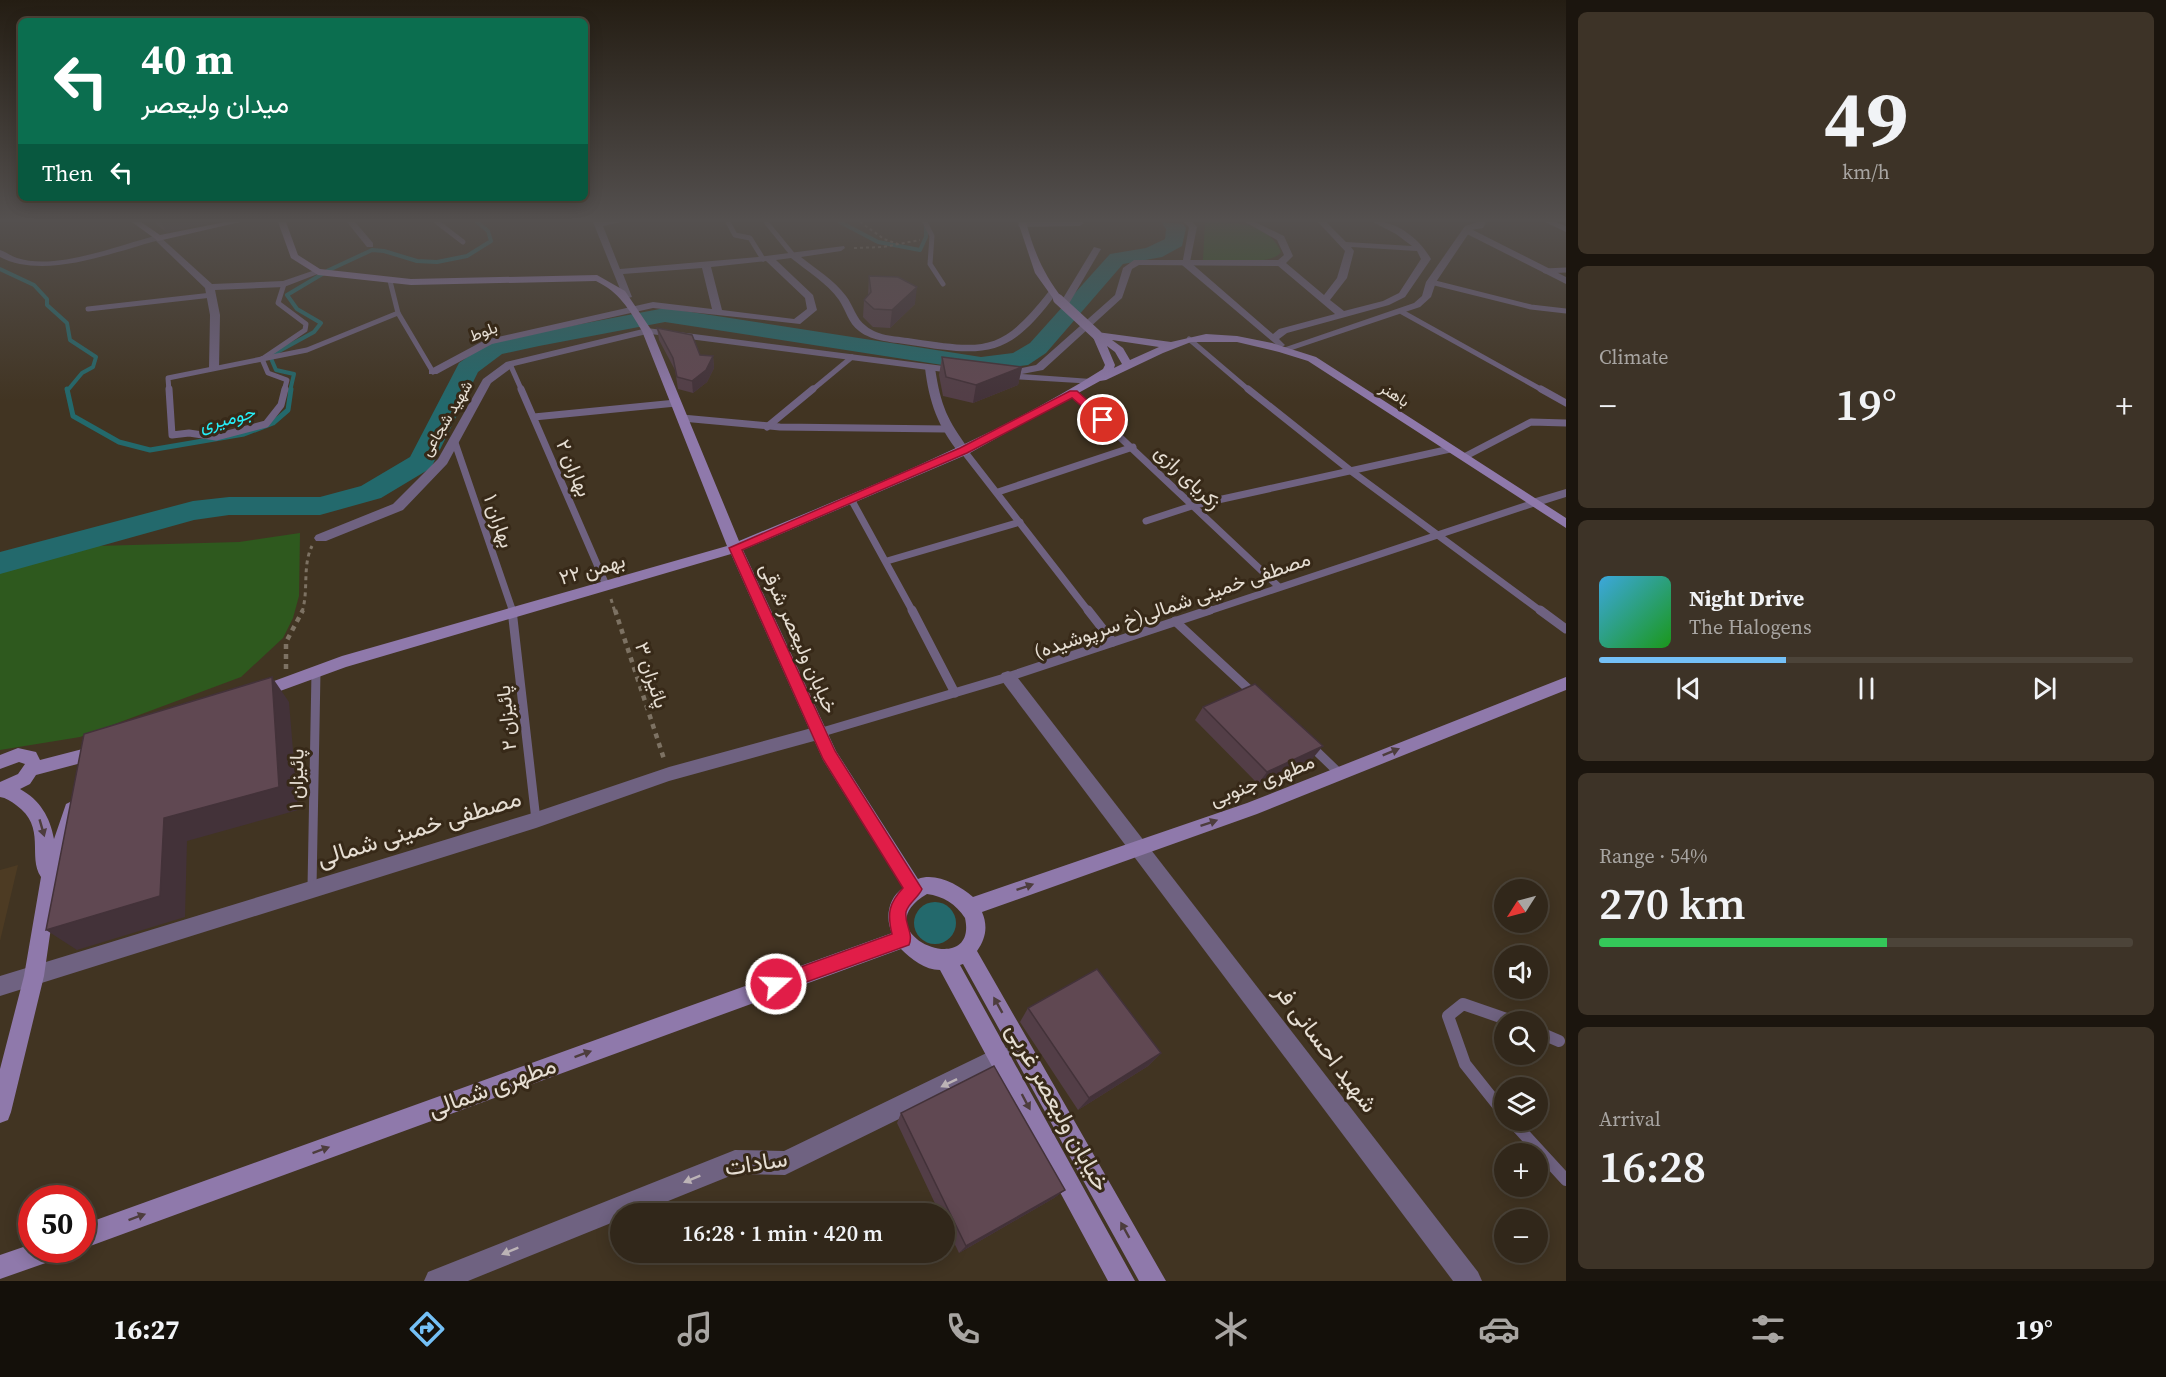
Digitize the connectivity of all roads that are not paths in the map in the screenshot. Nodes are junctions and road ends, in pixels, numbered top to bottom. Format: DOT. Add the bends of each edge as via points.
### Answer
graph roads {
  1 [pos="390,281"];
  2 [pos="202,282"];
  3 [pos="292,282"];
  4 [pos="607,282"];
  5 [pos="622,282"];
  6 [pos="710,282"];
  7 [pos="794,282"];
  8 [pos="824,282"];
  9 [pos="1047,282"];
  10 [pos="1071,282"];
  11 [pos="1124,282"];
  12 [pos="1207,282"];
  13 [pos="1303,282"];
  14 [pos="1339,282"];
  15 [pos="1411,282"];
  16 [pos="1431,282"];
  17 [pos="284,284"];
  18 [pos="211,291"];
  19 [pos="627,297"];
  20 [pos="1058,299"];
  21 [pos="1325,299"];
  22 [pos="88,309"];
  23 [pos="634,309"];
  24 [pos="1566,311"];
  25 [pos="1402,312"];
  26 [pos="398,313"];
  27 [pos="718,313"];
  28 [pos="1342,315"];
  29 [pos="645,328"];
  30 [pos="1097,335"];
  31 [pos="1189,339"];
  32 [pos="1273,339"];
  33 [pos="1175,345"];
  34 [pos="1284,349"];
  35 [pos="1151,356"];
  36 [pos="852,357"];
  37 [pos="261,360"];
  38 [pos="510,364"];
  39 [pos="1128,366"];
  40 [pos="214,368"];
  41 [pos="930,368"];
  42 [pos="433,372"];
  43 [pos="965,372"];
  44 [pos="1091,382"];
  45 [pos="1073,393"];
  46 [pos="676,403"];
  47 [pos="1566,403"];
  48 [pos="534,417"];
  49 [pos="682,418"];
  50 [pos="1566,423"];
  51 [pos="767,427"];
  52 [pos="945,429"];
  53 [pos="454,440"];
  54 [pos="1133,447"];
  55 [pos="1450,449"];
  56 [pos="964,451"];
  57 [pos="1464,457"];
  58 [pos="1351,471"];
  59 [pos="998,492"];
  60 [pos="1566,493"];
  61 [pos="851,499"];
  62 [pos="1534,503"];
  63 [pos="1195,506"];
  64 [pos="1146,521"];
  65 [pos="1020,522"];
  66 [pos="1566,524"];
  67 [pos="1437,534"];
  68 [pos="319,540"];
  69 [pos="735,548"];
  70 [pos="887,561"];
  71 [pos="606,585"];
  72 [pos="1278,586"];
  73 [pos="513,613"];
  74 [pos="1175,621"];
  75 [pos="1566,629"];
  76 [pos="1113,642"];
  77 [pos="316,672"];
  78 [pos="1008,677"];
  79 [pos="1566,683"];
  80 [pos="955,693"];
  81 [pos="243,699"];
  82 [pos="1262,701"];
  83 [pos="819,733"];
  84 [pos="1305,741"];
  85 [pos="111,747"];
  86 [pos="89,755"];
  87 [pos="0,762"];
  88 [pos="32,770"];
  89 [pos="1339,772"];
  90 [pos="2,789"];
  91 [pos="536,820"];
  92 [pos="1140,847"];
  93 [pos="48,886"];
  94 [pos="312,887"];
  95 [pos="914,889"];
  96 [pos="970,907"];
  97 [pos="903,939"];
  98 [pos="966,950"];
  99 [pos="946,960"];
  100 [pos="34,976"];
  101 [pos="0,986"];
  102 [pos="1494,1015"];
  103 [pos="1548,1036"];
  104 [pos="1559,1041"];
  105 [pos="1001,1057"];
  106 [pos="1494,1100"];
  107 [pos="0,1112"];
  108 [pos="1521,1131"];
  109 [pos="1566,1180"];
  110 [pos="96,1232"];
  111 [pos="18,1261"];
  112 [pos="0,1267"];
  113 [pos="437,1281"];
  114 [pos="1122,1281"];
  115 [pos="1153,1281"];
  116 [pos="1469,1281"];
  1 -- 26 [label="lane"];
  2 -- 18 [label="street"];
  3 -- 17 [label="street"];
  4 -- 19 [label="main road"];
  5 -- 19 [label="street"];
  6 -- 27 [label="street"];
  7 -- 27 [label="street, بلوط" via="810,297 812,310 796,322"];
  8 -- 20 [label="street" via="842,297 863,329 878,336 962,350 983,350 1003,343"];
  9 -- 20 [label="main road"];
  10 -- 20 [label="street"];
  11 -- 44 [label="street" via="1119,296 1039,368 990,374"];
  12 -- 32 [label="street"];
  13 -- 21 [label="street"];
  14 -- 21 [label="street"];
  15 -- 28 [label="street" via="1402,295 1386,303"];
  16 -- 24 [label="lane" via="1531,308"];
  16 -- 25 [label="street" via="1426,297"];
  17 -- 18 [label="street"];
  17 -- 37 [label="lane" via="278,303 306,324 305,330"];
  18 -- 22 [label="lane"];
  18 -- 40 [label="street" via="215,315"];
  19 -- 23 [label="main road, خیابان ولیعصر شرقی"];
  20 -- 30 [label="main road, bridge"];
  21 -- 28 [label="street"];
  23 -- 27 [label="street, بلوط" via="653,305"];
  23 -- 29 [label="main road, خیابان ولیعصر شرقی"];
  23 -- 42 [label="street, بلوط" via="489,342"];
  25 -- 34 [label="street"];
  25 -- 47 [label="lane"];
  26 -- 37 [label="lane" via="317,346"];
  26 -- 42 [label="lane"];
  28 -- 32 [label="street" via="1283,331"];
  29 -- 36 [label="street"];
  29 -- 38 [label="street, شهید شجاعی"];
  29 -- 46 [label="main road, خیابان ولیعصر شرقی"];
  30 -- 33 [label="main road"];
  30 -- 35 [label="main road"];
  30 -- 39 [label="main road" via="1119,350"];
  30 -- 44 [label="main road" via="1110,365 1108,371"];
  31 -- 33 [label="main road"];
  31 -- 34 [label="main road, باهنر" via="1236,339"];
  31 -- 58 [label="lane"];
  32 -- 34 [label="street"];
  33 -- 35 [label="main road"];
  34 -- 55 [label="main road, باهنر" via="1312,359"];
  35 -- 39 [label="main road"];
  36 -- 41 [label="street"];
  36 -- 51 [label="lane"];
  37 -- 40 [label="lane"];
  37 -- 40 [label="lane" via="268,373 287,380 281,405 266,424 216,437 172,435 168,378"];
  38 -- 48 [label="lane, بهاران ۲"];
  38 -- 53 [label="street, شهید شجاعی" via="488,381"];
  39 -- 44 [label="main road"];
  41 -- 43 [label="street"];
  41 -- 52 [label="street" via="935,404"];
  44 -- 45 [label="main road, ۲۲ بهمن"];
  45 -- 54 [label="lane, زکریای رازی"];
  45 -- 56 [label="main road, ۲۲ بهمن"];
  46 -- 48 [label="lane"];
  46 -- 49 [label="main road, خیابان ولیعصر شرقی"];
  48 -- 71 [label="lane, بهاران ۲"];
  49 -- 51 [label="lane"];
  49 -- 69 [label="main road, خیابان ولیعصر شرقی"];
  50 -- 57 [label="lane" via="1531,422"];
  51 -- 52 [label="lane"];
  52 -- 56 [label="street"];
  53 -- 68 [label="street, شهید شجاعی" via="443,461 398,507"];
  53 -- 73 [label="lane, بهاران ۱"];
  54 -- 59 [label="lane"];
  54 -- 63 [label="lane, زکریای رازی"];
  55 -- 57 [label="main road, باهنر"];
  55 -- 58 [label="lane"];
  56 -- 59 [label="lane"];
  56 -- 61 [label="main road, ۲۲ بهمن"];
  57 -- 62 [label="main road, باهنر"];
  58 -- 63 [label="lane"];
  58 -- 67 [label="lane"];
  59 -- 65 [label="lane"];
  60 -- 62 [label="street"];
  61 -- 69 [label="main road, ۲۲ بهمن"];
  61 -- 70 [label="lane"];
  62 -- 66 [label="main road, باهنر"];
  62 -- 67 [label="lane, مصطفی خمینی شمالی(خ سرپوشیده)"];
  63 -- 64 [label="lane"];
  63 -- 72 [label="lane, زکریای رازی"];
  65 -- 70 [label="lane"];
  65 -- 76 [label="lane"];
  67 -- 72 [label="lane, مصطفی خمینی شمالی(خ سرپوشیده)"];
  67 -- 75 [label="lane"];
  69 -- 71 [label="main road, ۲۲ بهمن"];
  69 -- 83 [label="main road, خیابان ولیعصر شرقی"];
  70 -- 80 [label="lane"];
  71 -- 73 [label="main road, ۲۲ بهمن"];
  72 -- 74 [label="lane, مصطفی خمینی شمالی(خ سرپوشیده)"];
  73 -- 77 [label="main road, ۲۲ بهمن"];
  73 -- 91 [label="lane, پائیزان ۲"];
  74 -- 76 [label="lane, مصطفی خمینی شمالی(خ سرپوشیده)"];
  74 -- 82 [label="lane"];
  76 -- 78 [label="lane, مصطفی خمینی شمالی(خ سرپوشیده)"];
  77 -- 81 [label="main road, ۲۲ بهمن"];
  77 -- 94 [label="lane, پائیزان ۱"];
  78 -- 80 [label="lane, مصطفی خمینی شمالی(خ سرپوشیده)"];
  78 -- 92 [label="street, شهید احسانی فر"];
  89 -- 79 [label="main road, مطهری جنوبی, one-way"];
  80 -- 83 [label="lane, مصطفی خمینی شمالی(خ سرپوشیده)"];
  83 -- 91 [label="street, مصطفی خمینی شمالی" via="669,774"];
  83 -- 95 [label="main road, خیابان ولیعصر شرقی"];
  84 -- 89 [label="lane"];
  85 -- 86 [label="main road"];
  86 -- 88 [label="main road"];
  86 -- 93 [label="main road"];
  87 -- 88 [label="main road" via="25,755 33,760"];
  88 -- 90 [label="main road" via="17,784"];
  92 -- 89 [label="main road, مطهری جنوبی, one-way"];
  90 -- 93 [label="main road, one-way" via="28,801 38,815 48,852"];
  91 -- 94 [label="street, مصطفی خمینی شمالی"];
  96 -- 92 [label="main road, مطهری جنوبی, one-way"];
  92 -- 116 [label="street, شهید احسانی فر"];
  93 -- 100 [label="main road"];
  94 -- 100 [label="street, مصطفی خمینی شمالی"];
  95 -- 96 [label="main road" via="932,885 950,889"];
  95 -- 97 [label="main road" via="899,905 897,916"];
  96 -- 98 [label="main road" via="976,929"];
  97 -- 99 [label="main road" via="921,955"];
  110 -- 97 [label="main road, مطهری شمالی, one-way"];
  98 -- 99 [label="main road"];
  115 -- 98 [label="main road, one-way"];
  99 -- 105 [label="main road, خیابان ولیعصر غربی"];
  100 -- 101 [label="street, مصطفی خمینی شمالی"];
  100 -- 107 [label="main road"];
  102 -- 106 [label="lane" via="1463,1004 1448,1016 1465,1064"];
  103 -- 104 [label="lane"];
  105 -- 113 [label="street, سادات, one-way" via="785,1163 735,1162"];
  105 -- 114 [label="main road, خیابان ولیعصر غربی, one-way"];
  108 -- 109 [label="lane"];
  111 -- 112 [label="main road"];
}
